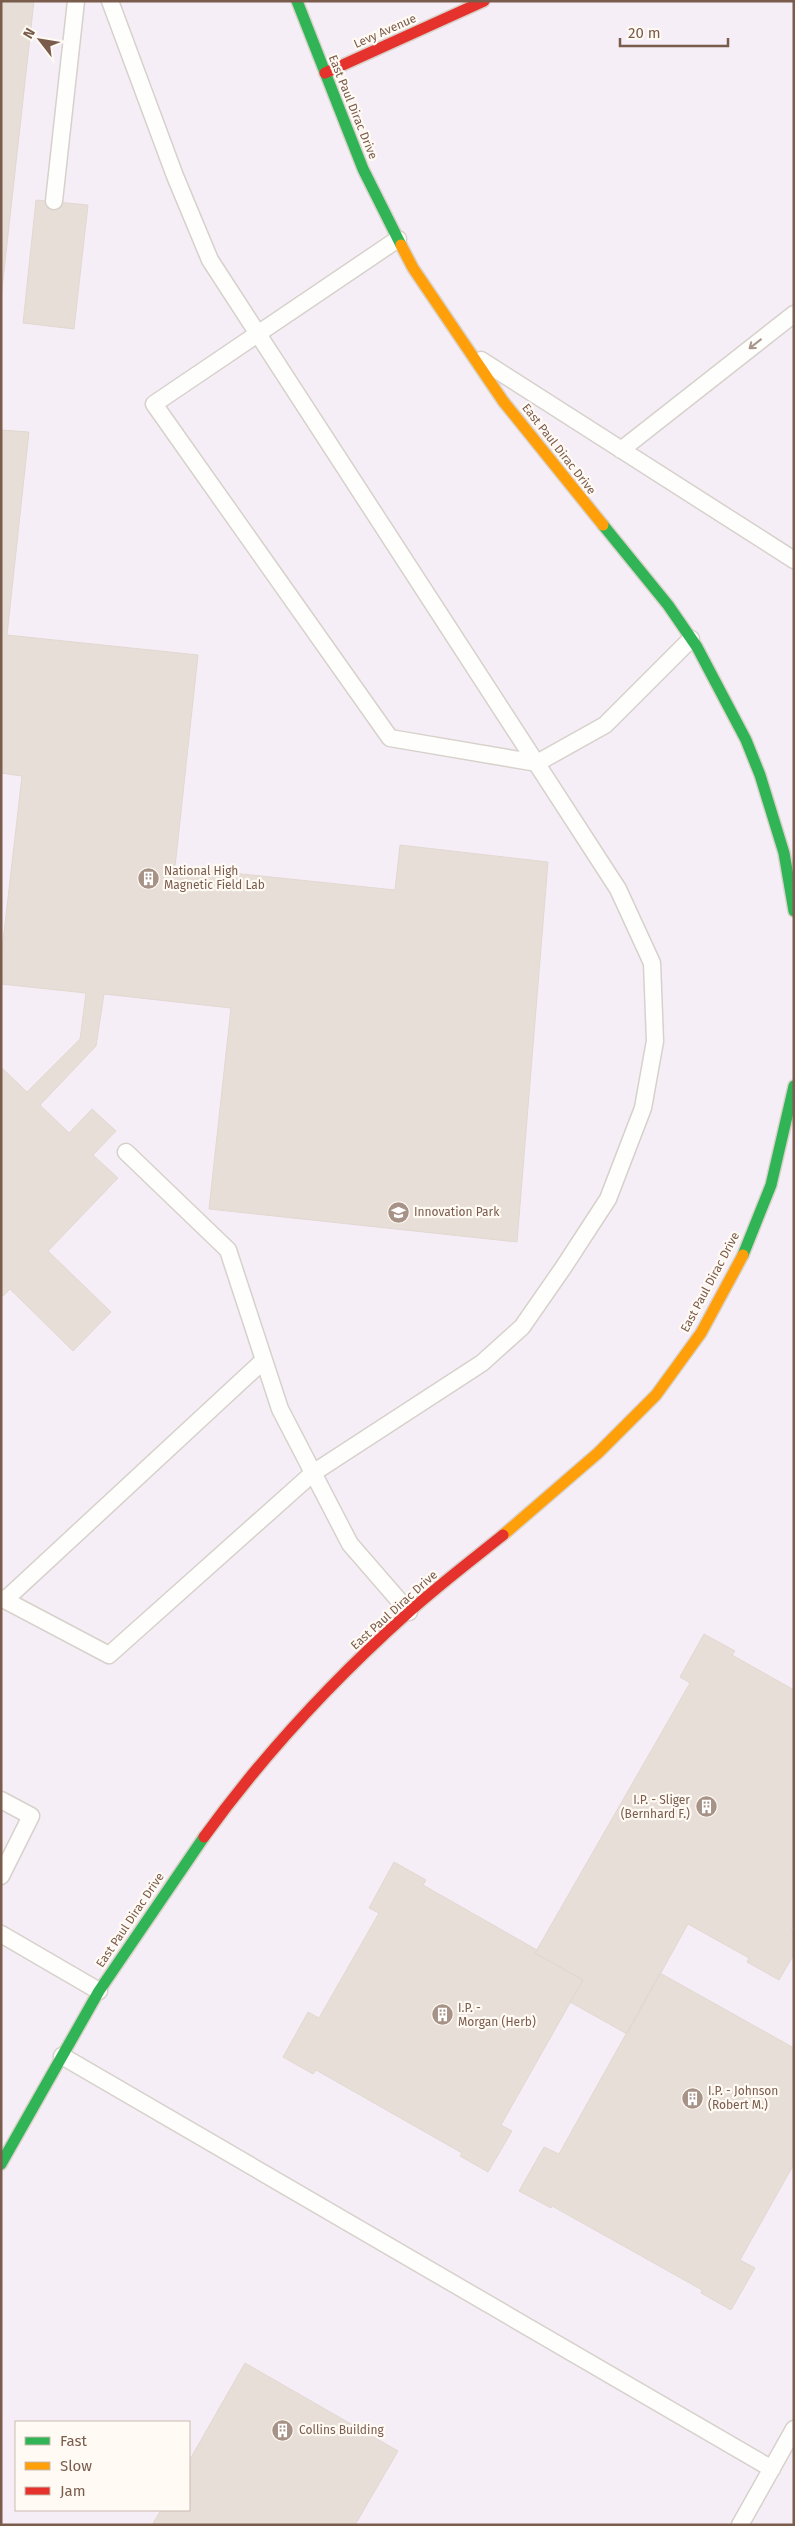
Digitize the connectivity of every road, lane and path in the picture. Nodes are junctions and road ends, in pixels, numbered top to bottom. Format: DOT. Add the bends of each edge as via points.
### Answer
graph roads {
  1 [pos="76,1"];
  2 [pos="110,1"];
  3 [pos="297,1"];
  4 [pos="484,1"];
  5 [pos="325,73"];
  6 [pos="54,200"];
  7 [pos="398,239"];
  8 [pos="794,314"];
  9 [pos="258,334"];
  10 [pos="471,354"];
  11 [pos="621,450"];
  12 [pos="794,560"];
  13 [pos="691,639"];
  14 [pos="537,763"];
  15 [pos="794,911"];
  16 [pos="794,1086"];
  17 [pos="126,1152"];
  18 [pos="264,1360"];
  19 [pos="313,1473"];
  20 [pos="3,1599"];
  21 [pos="409,1612"];
  22 [pos="1,1800"];
  23 [pos="1,1876"];
  24 [pos="1,1934"];
  25 [pos="100,1991"];
  26 [pos="62,2056"];
  27 [pos="1,2164"];
  28 [pos="794,2429"];
  29 [pos="772,2468"];
  30 [pos="740,2525"];
  1 -- 6 [label="lane"];
  2 -- 9 [label="lane" via="210,260"];
  3 -- 5 [label="street, East Paul Dirac Drive"];
  4 -- 5 [label="street, Levy Avenue"];
  5 -- 7 [label="street, East Paul Dirac Drive" via="363,169"];
  7 -- 9 [label="lane"];
  7 -- 10 [label="street, East Paul Dirac Drive" via="413,268"];
  8 -- 11 [label="lane, one-way"];
  9 -- 14 [label="lane"];
  9 -- 14 [label="lane" via="154,404 390,738"];
  10 -- 11 [label="lane"];
  10 -- 13 [label="street, East Paul Dirac Drive" via="503,401 668,605"];
  11 -- 12 [label="lane"];
  13 -- 14 [label="lane" via="605,725"];
  13 -- 15 [label="street, East Paul Dirac Drive" via="746,740 760,774 784,853"];
  14 -- 19 [label="lane" via="618,888 652,964 655,1042 643,1108 608,1199 522,1327 482,1363"];
  16 -- 21 [label="street, East Paul Dirac Drive" via="771,1185 743,1255 696,1341 656,1395 598,1453 556,1492"];
  17 -- 18 [label="lane" via="228,1250"];
  18 -- 19 [label="lane" via="280,1409"];
  18 -- 20 [label="lane"];
  19 -- 20 [label="lane" via="108,1655"];
  19 -- 21 [label="lane" via="350,1544"];
  21 -- 25 [label="street, East Paul Dirac Drive" via="318,1698 244,1782 162,1896"];
  22 -- 23 [label="lane" via="31,1816"];
  24 -- 25 [label="lane"];
  25 -- 26 [label="street, East Paul Dirac Drive"];
  26 -- 27 [label="street, East Paul Dirac Drive"];
  26 -- 29 [label="lane"];
  28 -- 29 [label="lane"];
  29 -- 30 [label="lane"];
}
